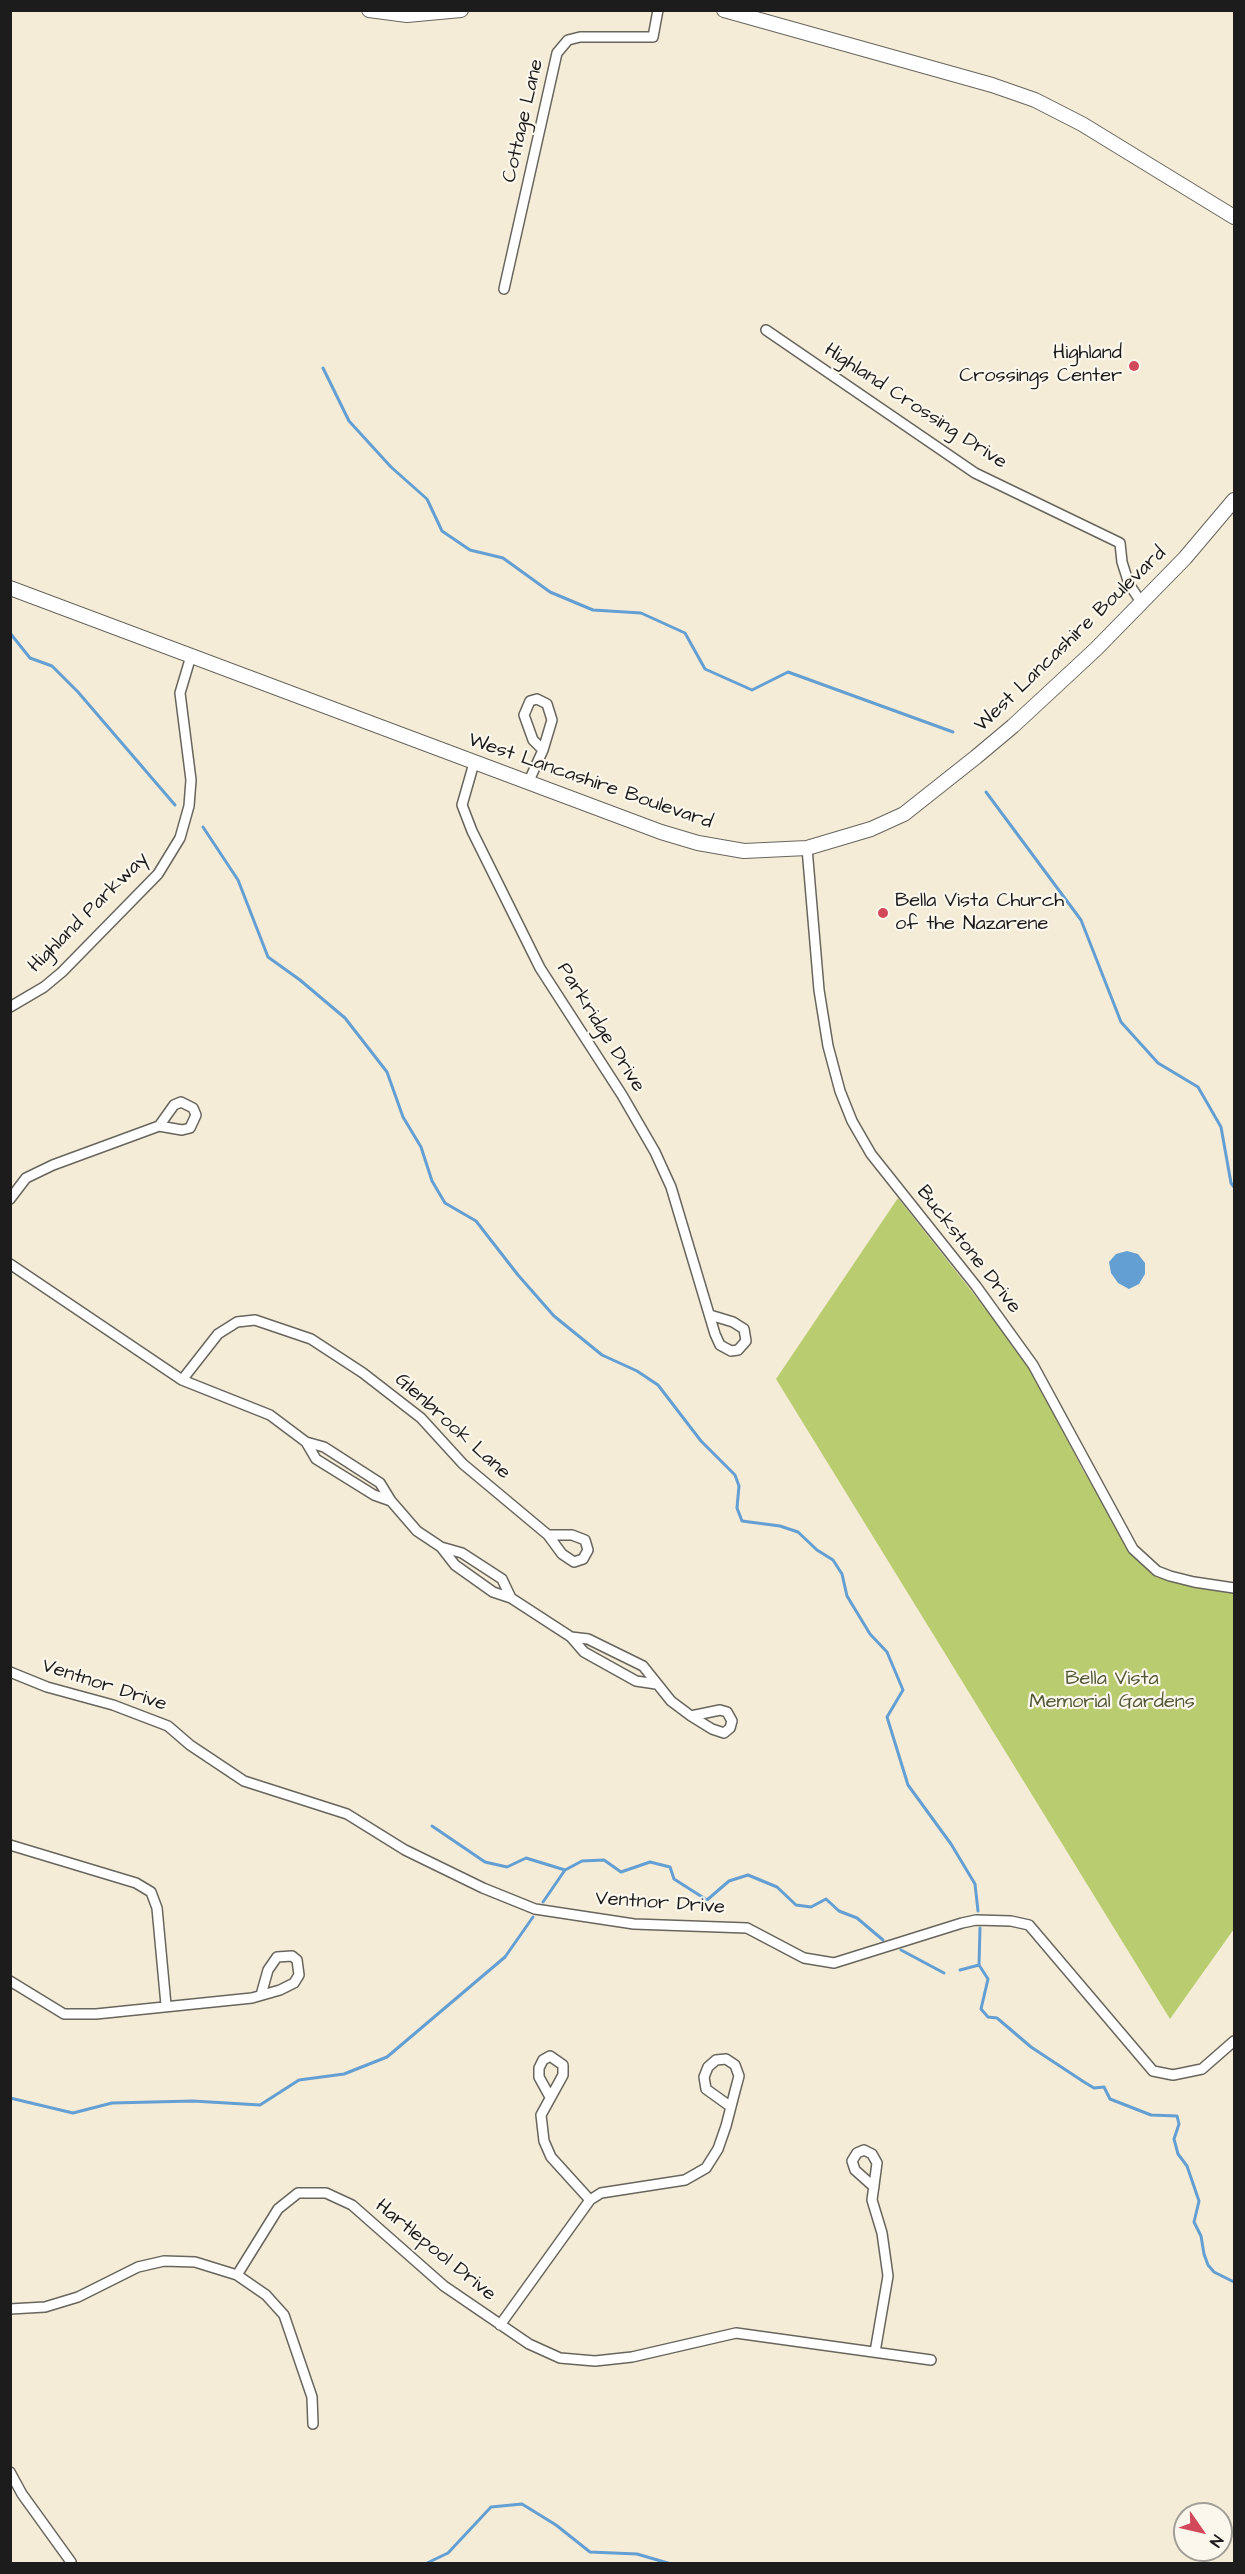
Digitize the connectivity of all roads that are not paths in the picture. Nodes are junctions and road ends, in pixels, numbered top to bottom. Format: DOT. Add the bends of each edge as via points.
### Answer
graph roads {
  1 [pos="369,10"];
  2 [pos="461,10"];
  3 [pos="658,10"];
  4 [pos="724,10"];
  5 [pos="1234,217"];
  6 [pos="504,289"];
  7 [pos="766,330"];
  8 [pos="1234,500"];
  9 [pos="10,588"];
  10 [pos="1141,603"];
  11 [pos="191,656"];
  12 [pos="543,750"];
  13 [pos="474,763"];
  14 [pos="528,783"];
  15 [pos="807,848"];
  16 [pos="10,1007"];
  17 [pos="159,1126"];
  18 [pos="10,1199"];
  19 [pos="10,1264"];
  20 [pos="710,1315"];
  21 [pos="182,1380"];
  22 [pos="306,1442"];
  23 [pos="391,1501"];
  24 [pos="548,1535"];
  25 [pos="441,1547"];
  26 [pos="1234,1588"];
  27 [pos="511,1598"];
  28 [pos="571,1637"];
  29 [pos="10,1672"];
  30 [pos="656,1684"];
  31 [pos="691,1716"];
  32 [pos="10,1845"];
  33 [pos="10,1981"];
  34 [pos="261,1995"];
  35 [pos="166,2005"];
  36 [pos="1234,2040"];
  37 [pos="550,2097"];
  38 [pos="731,2107"];
  39 [pos="874,2187"];
  40 [pos="590,2200"];
  41 [pos="237,2275"];
  42 [pos="10,2308"];
  43 [pos="500,2325"];
  44 [pos="875,2352"];
  45 [pos="931,2360"];
  46 [pos="313,2424"];
  47 [pos="10,2472"];
  48 [pos="71,2562"];
  1 -- 2 [label="main road" via="407,15"];
  3 -- 6 [label="street, Cottage Lane" via="653,37 580,37 568,40 557,54"];
  4 -- 5 [label="main road" via="1035,100 1082,124"];
  7 -- 10 [label="street, Highland Crossing Drive" via="975,473 1120,543 1129,584"];
  8 -- 10 [label="main road, West Lancashire Boulevard"];
  9 -- 11 [label="main road, West Lancashire Boulevard"];
  10 -- 15 [label="main road, West Lancashire Boulevard" via="1013,726 904,814 871,829"];
  11 -- 13 [label="main road, West Lancashire Boulevard"];
  11 -- 16 [label="street, Highland Parkway" via="180,693 191,780 180,838 158,874 62,972"];
  12 -- 12 [label="street" via="552,720 547,704 537,699 530,701 524,715 533,740"];
  12 -- 14 [label="street"];
  13 -- 14 [label="main road, West Lancashire Boulevard"];
  13 -- 20 [label="street, Parkridge Drive" via="462,805 472,831 540,968 655,1152 671,1187"];
  14 -- 15 [label="main road, West Lancashire Boulevard" via="698,843 744,850"];
  15 -- 26 [label="street, Buckstone Drive" via="819,990 828,1046 852,1121 871,1154 1033,1365 1133,1549 1156,1571"];
  17 -- 18 [label="street" via="26,1178"];
  19 -- 21 [label="street"];
  21 -- 22 [label="street" via="270,1415"];
  21 -- 24 [label="street, Glenbrook Lane" via="218,1334 237,1322 255,1320 311,1339 421,1418 463,1464"];
  22 -- 23 [label="street" via="316,1459 374,1495"];
  22 -- 23 [label="street" via="324,1447 380,1483"];
  23 -- 25 [label="street" via="417,1531"];
  25 -- 27 [label="street" via="455,1565 493,1592"];
  25 -- 27 [label="street" via="462,1553 502,1579"];
  27 -- 28 [label="street"];
  28 -- 30 [label="street" via="584,1652 636,1681"];
  28 -- 30 [label="street" via="588,1639 643,1666"];
  29 -- 36 [label="street, Ventnor Drive" via="47,1688 113,1704 168,1726 244,1781 347,1814 405,1850 535,1909 634,1924 747,1928 804,1958 834,1963 962,1923 1011,1921 1029,1925 1153,2071 1173,2075 1202,2069"];
  30 -- 31 [label="street"];
  32 -- 35 [label="street" via="136,1883 151,1893 157,1908"];
  33 -- 35 [label="street" via="64,2014"];
  34 -- 34 [label="street" via="294,1983 299,1975 297,1960 292,1956 277,1957 268,1970"];
  34 -- 35 [label="street"];
  37 -- 40 [label="street" via="541,2115 544,2141 551,2157"];
  38 -- 38 [label="street" via="739,2076 735,2065 726,2059 716,2060 704,2077 706,2089"];
  38 -- 40 [label="street" via="718,2149 706,2168 686,2180 601,2193"];
  39 -- 44 [label="street" via="872,2200 888,2276"];
  40 -- 43 [label="street"];
  41 -- 42 [label="street" via="195,2262 165,2261 138,2267 78,2297 45,2307"];
  41 -- 43 [label="street, Hartlepool Drive" via="278,2209 298,2193 326,2193 352,2205 444,2286"];
  41 -- 46 [label="street" via="266,2295 284,2315 312,2397"];
  43 -- 44 [label="street, Hartlepool Drive" via="560,2358 595,2361 632,2357 736,2333"];
  44 -- 45 [label="street, Hartlepool Drive"];
  47 -- 48 [label="street"];
}
